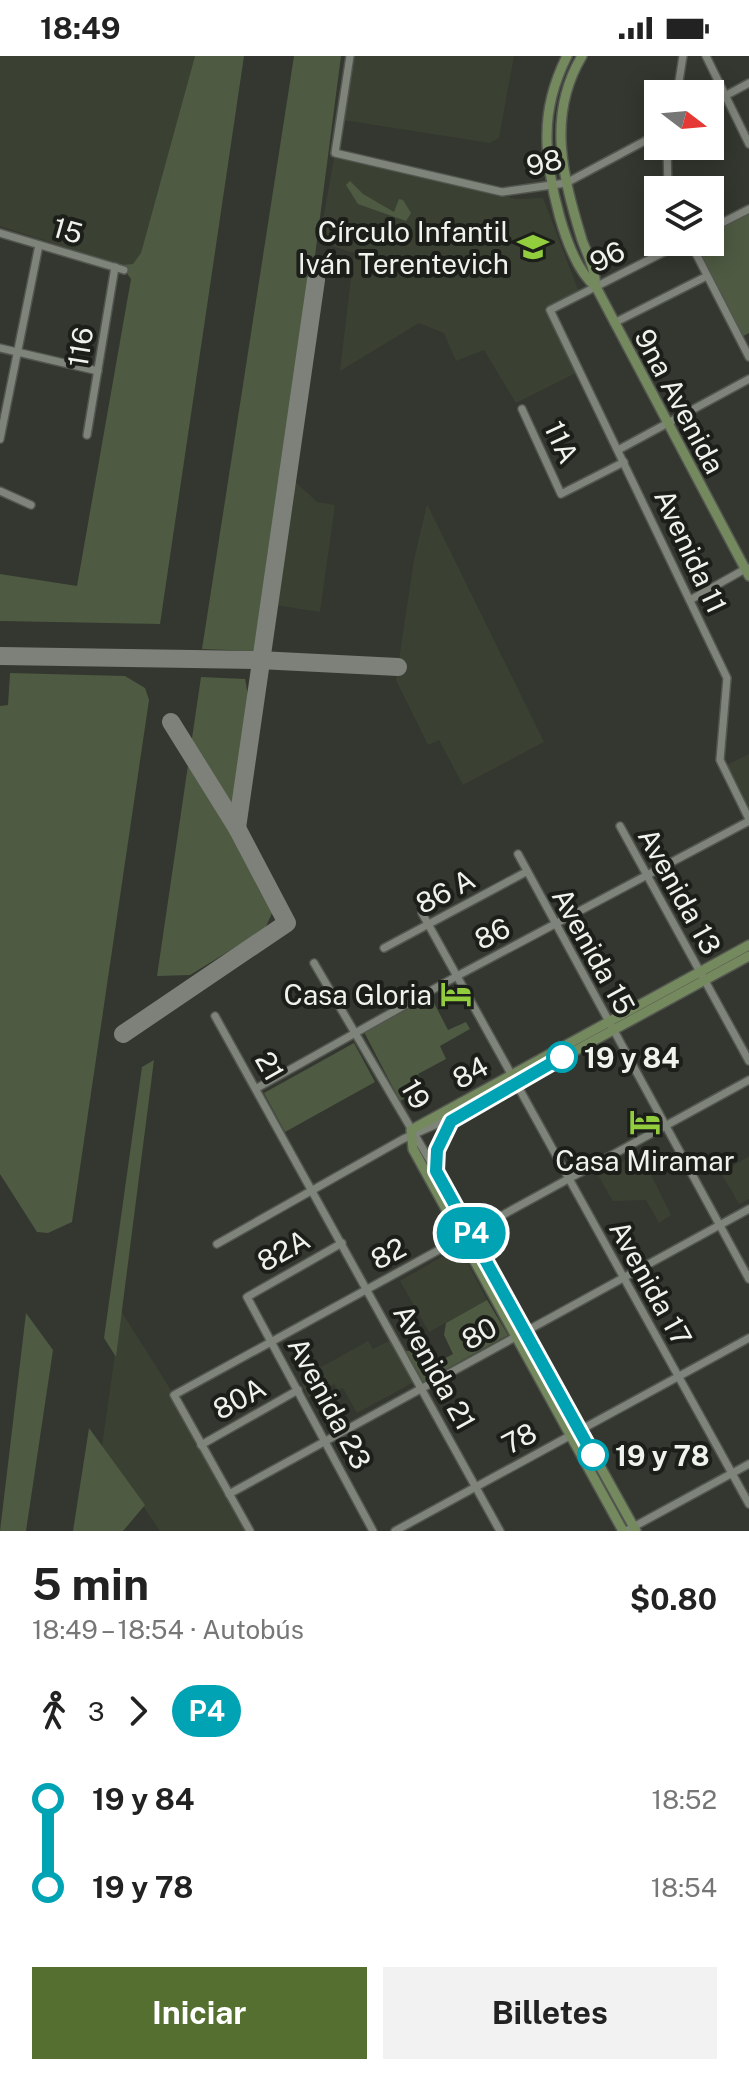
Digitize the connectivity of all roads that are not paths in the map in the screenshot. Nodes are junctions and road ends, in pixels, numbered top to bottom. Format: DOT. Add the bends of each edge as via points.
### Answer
graph roads {
  1 [pos="350,56"];
  2 [pos="567,56"];
  3 [pos="582,56"];
  4 [pos="683,56"];
  5 [pos="706,56"];
  6 [pos="679,80"];
  7 [pos="749,83"];
  8 [pos="726,95"];
  9 [pos="644,141"];
  10 [pos="749,144"];
  11 [pos="566,183"];
  12 [pos="553,187"];
  13 [pos="749,209"];
  14 [pos="724,222"];
  15 [pos="0,233"];
  16 [pos="39,245"];
  17 [pos="657,256"];
  18 [pos="697,256"];
  19 [pos="115,267"];
  20 [pos="124,270"];
  21 [pos="707,276"];
  22 [pos="596,287"];
  23 [pos="550,310"];
  24 [pos="614,323"];
  25 [pos="749,333"];
  26 [pos="738,339"];
  27 [pos="0,348"];
  28 [pos="17,352"];
  29 [pos="749,357"];
  30 [pos="98,371"];
  31 [pos="749,379"];
  32 [pos="522,409"];
  33 [pos="665,424"];
  34 [pos="87,435"];
  35 [pos="0,439"];
  36 [pos="618,450"];
  37 [pos="624,462"];
  38 [pos="0,491"];
  39 [pos="31,505"];
  40 [pos="748,571"];
  41 [pos="690,600"];
  42 [pos="749,820"];
  43 [pos="620,826"];
  44 [pos="518,854"];
  45 [pos="526,872"];
  46 [pos="647,877"];
  47 [pos="422,913"];
  48 [pos="429,924"];
  49 [pos="554,926"];
  50 [pos="749,945"];
  51 [pos="384,948"];
  52 [pos="749,956"];
  53 [pos="314,963"];
  54 [pos="457,976"];
  55 [pos="702,976"];
  56 [pos="215,1016"];
  57 [pos="610,1026"];
  58 [pos="355,1032"];
  59 [pos="749,1061"];
  60 [pos="513,1079"];
  61 [pos="749,1080"];
  62 [pos="257,1088"];
  63 [pos="459,1114"];
  64 [pos="666,1127"];
  65 [pos="413,1134"];
  66 [pos="286,1139"];
  67 [pos="436,1171"];
  68 [pos="568,1179"];
  69 [pos="313,1188"];
  70 [pos="749,1209"];
  71 [pos="719,1225"];
  72 [pos="467,1236"];
  73 [pos="216,1242"];
  74 [pos="342,1243"];
  75 [pos="623,1278"];
  76 [pos="749,1279"];
  77 [pos="367,1288"];
  78 [pos="247,1297"];
  79 [pos="521,1334"];
  80 [pos="749,1338"];
  81 [pos="272,1342"];
  82 [pos="678,1377"];
  83 [pos="298,1390"];
  84 [pos="423,1390"];
  85 [pos="576,1433"];
  86 [pos="325,1442"];
  87 [pos="201,1445"];
  88 [pos="749,1464"];
  89 [pos="733,1473"];
  90 [pos="475,1486"];
  91 [pos="229,1494"];
  92 [pos="749,1504"];
  93 [pos="630,1530"];
  94 [pos="250,1531"];
  95 [pos="373,1531"];
  96 [pos="395,1531"];
  97 [pos="500,1531"];
  1 -- 12 [label="street, 98" via="335,153 502,192"];
  2 -- 12 [label="main road" via="555,83 546,134"];
  3 -- 11 [label="main road" via="561,114 558,140"];
  4 -- 6 [label="street"];
  5 -- 8 [label="street"];
  7 -- 8 [label="street"];
  8 -- 10 [label="street"];
  9 -- 11 [label="street, 98"];
  11 -- 12 [label="street, 98"];
  11 -- 22 [label="main road"];
  12 -- 22 [label="main road" via="581,274"];
  13 -- 14 [label="street"];
  15 -- 16 [label="street, 15"];
  16 -- 19 [label="street, 15"];
  16 -- 28 [label="street"];
  17 -- 22 [label="street, 96"];
  18 -- 21 [label="street"];
  19 -- 20 [label="street, 15"];
  19 -- 30 [label="street, 116"];
  21 -- 24 [label="street"];
  21 -- 26 [label="street"];
  22 -- 23 [label="street, 96"];
  22 -- 24 [label="main road, 9na Avenida"];
  23 -- 36 [label="street, Avenida 11"];
  24 -- 33 [label="main road, 9na Avenida"];
  25 -- 26 [label="street"];
  26 -- 29 [label="street"];
  27 -- 28 [label="street"];
  28 -- 30 [label="street"];
  28 -- 35 [label="street"];
  30 -- 34 [label="street, 116"];
  31 -- 33 [label="street"];
  32 -- 37 [label="street, 11A" via="561,494"];
  33 -- 36 [label="street"];
  33 -- 40 [label="main road, 9na Avenida"];
  36 -- 37 [label="street, Avenida 11"];
  37 -- 41 [label="street, Avenida 11"];
  38 -- 39 [label="street"];
  40 -- 41 [label="street"];
  41 -- 42 [label="street, Avenida 11" via="727,678 720,760"];
  42 -- 46 [label="street, 86"];
  43 -- 46 [label="street, Avenida 13"];
  44 -- 45 [label="street, Avenida 15"];
  45 -- 48 [label="street, 86 A"];
  45 -- 49 [label="street, Avenida 15"];
  46 -- 49 [label="street, 86"];
  46 -- 55 [label="street, Avenida 13"];
  47 -- 48 [label="street, Avenida 17"];
  48 -- 51 [label="street, 86 A"];
  48 -- 54 [label="street, Avenida 17"];
  49 -- 54 [label="street, 86"];
  49 -- 57 [label="street, Avenida 15"];
  50 -- 55 [label="main road, 84"];
  52 -- 55 [label="main road, 84"];
  53 -- 58 [label="street, 19"];
  54 -- 58 [label="street, 86"];
  54 -- 60 [label="street, Avenida 17"];
  55 -- 57 [label="main road, 84"];
  55 -- 59 [label="street, Avenida 13"];
  56 -- 62 [label="street, 21"];
  57 -- 60 [label="main road, 84"];
  57 -- 64 [label="street, Avenida 15"];
  58 -- 62 [label="street, 86"];
  58 -- 65 [label="street, 19"];
  60 -- 63 [label="main road, 84"];
  60 -- 65 [label="main road, 84"];
  60 -- 68 [label="street, Avenida 17"];
  61 -- 64 [label="street, 82"];
  62 -- 66 [label="street, 21"];
  63 -- 65 [label="street"];
  63 -- 67 [label="main road" via="440,1140"];
  64 -- 68 [label="street, 82"];
  64 -- 71 [label="street, Avenida 15"];
  65 -- 67 [label="street, 19"];
  65 -- 69 [label="street, 84"];
  65 -- 72 [label="main road" via="413,1149"];
  66 -- 69 [label="street, Avenida 21"];
  67 -- 72 [label="main road"];
  68 -- 72 [label="street, 82"];
  68 -- 75 [label="street, Avenida 17"];
  69 -- 73 [label="street, 84"];
  69 -- 74 [label="street, Avenida 21"];
  70 -- 71 [label="street, 80"];
  71 -- 75 [label="street, 80"];
  71 -- 76 [label="street, Avenida 15"];
  72 -- 77 [label="street, 82"];
  72 -- 79 [label="main road"];
  74 -- 77 [label="street, Avenida 21"];
  74 -- 78 [label="street, 82A"];
  75 -- 79 [label="street, 80"];
  75 -- 82 [label="street, Avenida 17"];
  77 -- 81 [label="street, 82"];
  77 -- 84 [label="street, Avenida 21"];
  78 -- 81 [label="street, Avenida 23"];
  79 -- 84 [label="street, 80"];
  79 -- 85 [label="main road"];
  80 -- 82 [label="street, 78"];
  81 -- 83 [label="street, Avenida 23"];
  81 -- 87 [label="street, 82" via="174,1395"];
  82 -- 85 [label="street, 78"];
  82 -- 89 [label="street, Avenida 17"];
  83 -- 86 [label="street, Avenida 23"];
  83 -- 87 [label="street, 80A"];
  84 -- 86 [label="street, 80"];
  84 -- 90 [label="street, Avenida 21"];
  85 -- 90 [label="street, 78"];
  85 -- 93 [label="main road"];
  86 -- 91 [label="street, 80"];
  86 -- 95 [label="street, Avenida 23"];
  87 -- 91 [label="street"];
  88 -- 89 [label="street"];
  89 -- 92 [label="street, Avenida 17"];
  89 -- 93 [label="street"];
  90 -- 96 [label="street, 78"];
  90 -- 97 [label="street, Avenida 21"];
  91 -- 94 [label="street"];
}
